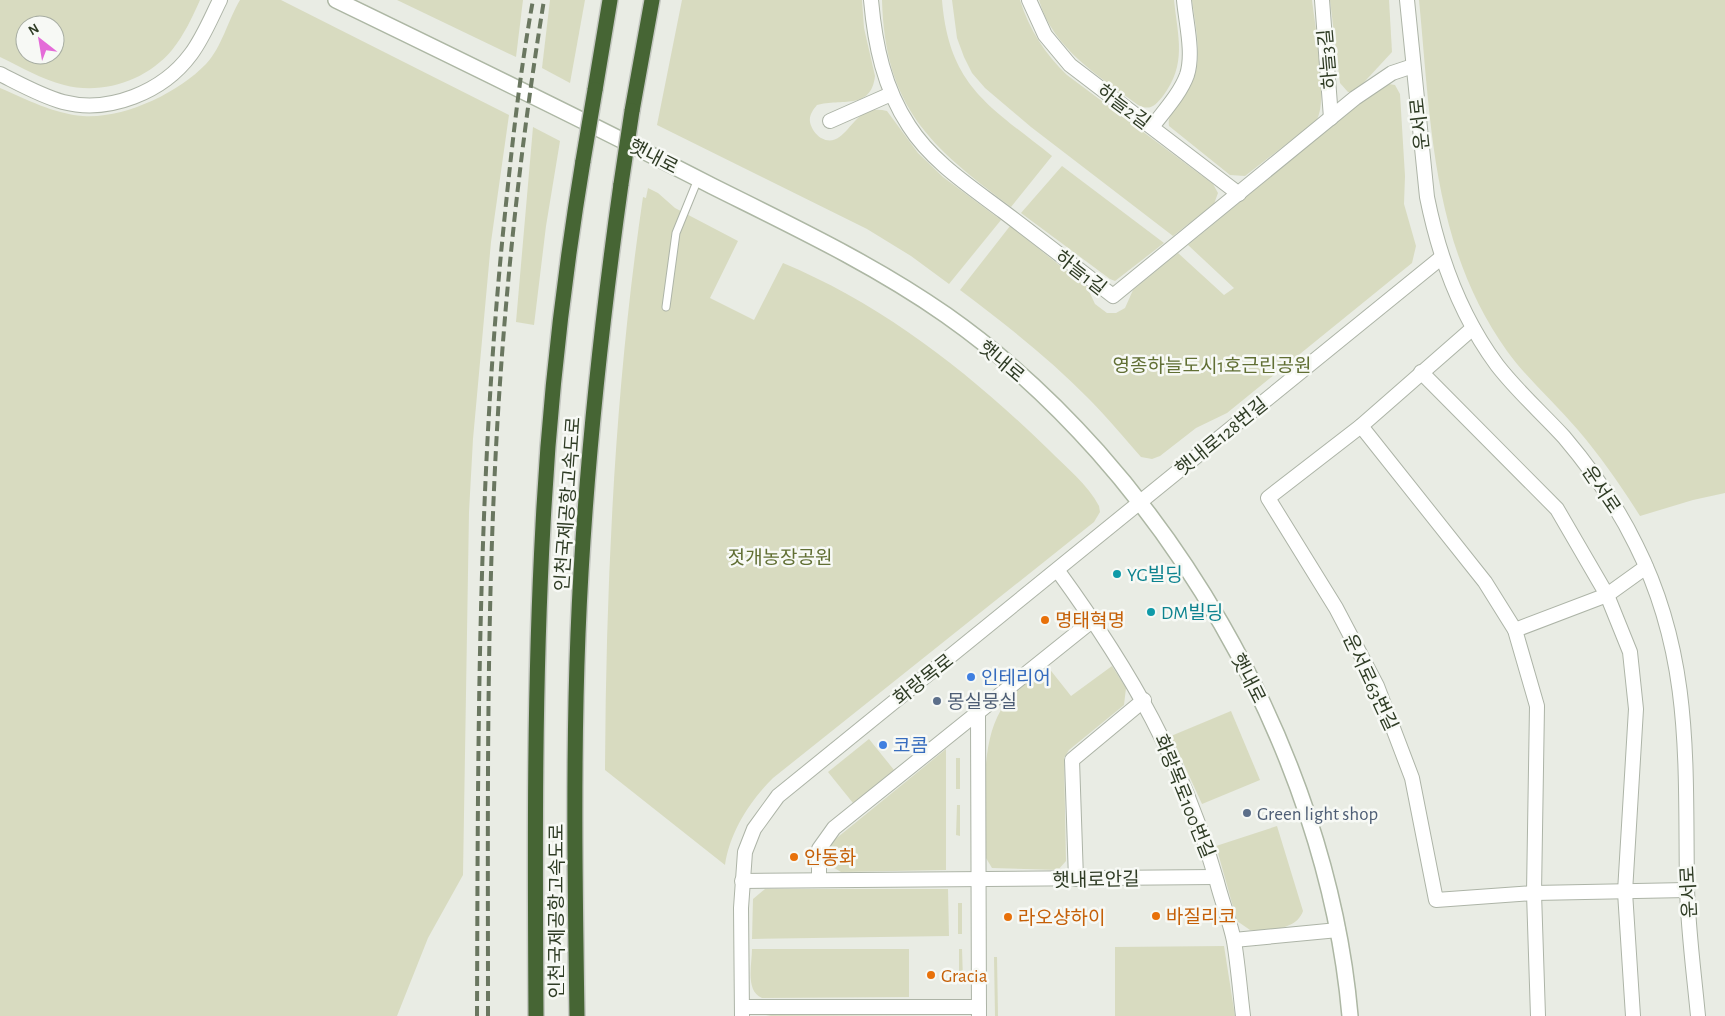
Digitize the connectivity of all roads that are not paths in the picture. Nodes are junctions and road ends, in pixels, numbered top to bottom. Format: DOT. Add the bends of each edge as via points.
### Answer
graph roads {
  1 [pos="220,0"];
  2 [pos="336,0"];
  3 [pos="610,0"];
  4 [pos="652,0"];
  5 [pos="871,0"];
  6 [pos="1029,0"];
  7 [pos="1184,0"];
  8 [pos="1322,0"];
  9 [pos="1408,0"];
  10 [pos="1413,66"];
  11 [pos="0,74"];
  12 [pos="891,94"];
  13 [pos="1331,118"];
  14 [pos="830,121"];
  15 [pos="1152,127"];
  16 [pos="698,178"];
  17 [pos="1239,194"];
  18 [pos="1442,257"];
  19 [pos="666,307"];
  20 [pos="1473,328"];
  21 [pos="1421,372"];
  22 [pos="1360,426"];
  23 [pos="1140,502"];
  24 [pos="1646,567"];
  25 [pos="1058,571"];
  26 [pos="1607,594"];
  27 [pos="1093,620"];
  28 [pos="1515,630"];
  29 [pos="1144,700"];
  30 [pos="978,713"];
  31 [pos="1216,877"];
  32 [pos="819,879"];
  33 [pos="977,879"];
  34 [pos="1076,879"];
  35 [pos="742,881"];
  36 [pos="1687,890"];
  37 [pos="1625,892"];
  38 [pos="1534,893"];
  39 [pos="1338,930"];
  40 [pos="1234,940"];
  41 [pos="979,1011"];
  42 [pos="742,1012"];
  43 [pos="536,1016"];
  44 [pos="577,1016"];
  45 [pos="1243,1016"];
  46 [pos="1350,1016"];
  47 [pos="1538,1016"];
  48 [pos="1634,1016"];
  49 [pos="1698,1016"];
  1 -- 11 [label="street" via="181,66 156,86 138,95 104,104 71,103 43,95"];
  2 -- 16 [label="main road, 햇내로"];
  3 -- 43 [label="highway, 인천국제공항고속도로, bridge" via="561,318 543,524 536,705"];
  4 -- 44 [label="highway, 인천국제공항고속도로, bridge" via="620,184 598,364 584,528 576,724"];
  5 -- 12 [label="street, 하늘1길" via="877,50"];
  6 -- 15 [label="street, 하늘2길" via="1045,35 1070,65"];
  7 -- 15 [label="street" via="1190,59 1187,74"];
  8 -- 13 [label="street, 하늘3길"];
  9 -- 10 [label="street, 운서로"];
  10 -- 13 [label="street, 하늘1길" via="1376,82"];
  10 -- 18 [label="street, 운서로" via="1427,197"];
  12 -- 14 [label="street"];
  12 -- 17 [label="street, 하늘1길" via="910,127 937,158 1113,296"];
  13 -- 17 [label="street, 하늘1길"];
  15 -- 17 [label="street, 하늘2길"];
  16 -- 19 [label="lane" via="676,233"];
  16 -- 23 [label="main road, 햇내로" via="847,254 948,317 1058,410"];
  18 -- 20 [label="street, 운서로"];
  18 -- 23 [label="street, 햇내로128번길"];
  20 -- 21 [label="street, 운서로63번길"];
  20 -- 24 [label="street, 운서로" via="1519,391 1584,462 1610,498"];
  21 -- 22 [label="street, 운서로63번길"];
  21 -- 26 [label="street" via="1557,509"];
  22 -- 28 [label="street" via="1484,582"];
  22 -- 38 [label="street, 운서로63번길" via="1268,498 1336,608 1377,686 1412,778 1436,900"];
  23 -- 25 [label="street, 화랑목로"];
  23 -- 39 [label="main road, 햇내로" via="1210,606 1280,742 1311,828"];
  24 -- 26 [label="street"];
  24 -- 36 [label="street, 운서로" via="1668,627 1682,699 1686,753"];
  25 -- 27 [label="street, 화랑목로100번길"];
  25 -- 35 [label="street, 화랑목로" via="778,796 754,829 745,852"];
  26 -- 28 [label="street"];
  26 -- 37 [label="street" via="1630,652 1636,709"];
  27 -- 29 [label="street, 화랑목로100번길"];
  27 -- 30 [label="street"];
  28 -- 38 [label="street" via="1537,706"];
  29 -- 31 [label="street, 화랑목로100번길" via="1193,806"];
  29 -- 34 [label="street" via="1072,760"];
  30 -- 32 [label="street" via="834,828 819,849"];
  30 -- 33 [label="street"];
  31 -- 34 [label="street, 햇내로안길"];
  31 -- 40 [label="street, 화랑목로100번길"];
  32 -- 33 [label="street"];
  32 -- 35 [label="street"];
  33 -- 34 [label="street, 햇내로안길"];
  33 -- 41 [label="street"];
  35 -- 42 [label="street, 화랑목로"];
  36 -- 37 [label="street, 운서로63번길"];
  36 -- 49 [label="street, 운서로"];
  37 -- 38 [label="street, 운서로63번길"];
  37 -- 48 [label="street"];
  38 -- 47 [label="street"];
  39 -- 40 [label="street"];
  39 -- 46 [label="main road, 햇내로"];
  40 -- 45 [label="street, 화랑목로100번길"];
  41 -- 42 [label="street, 화랑목로"];
}
